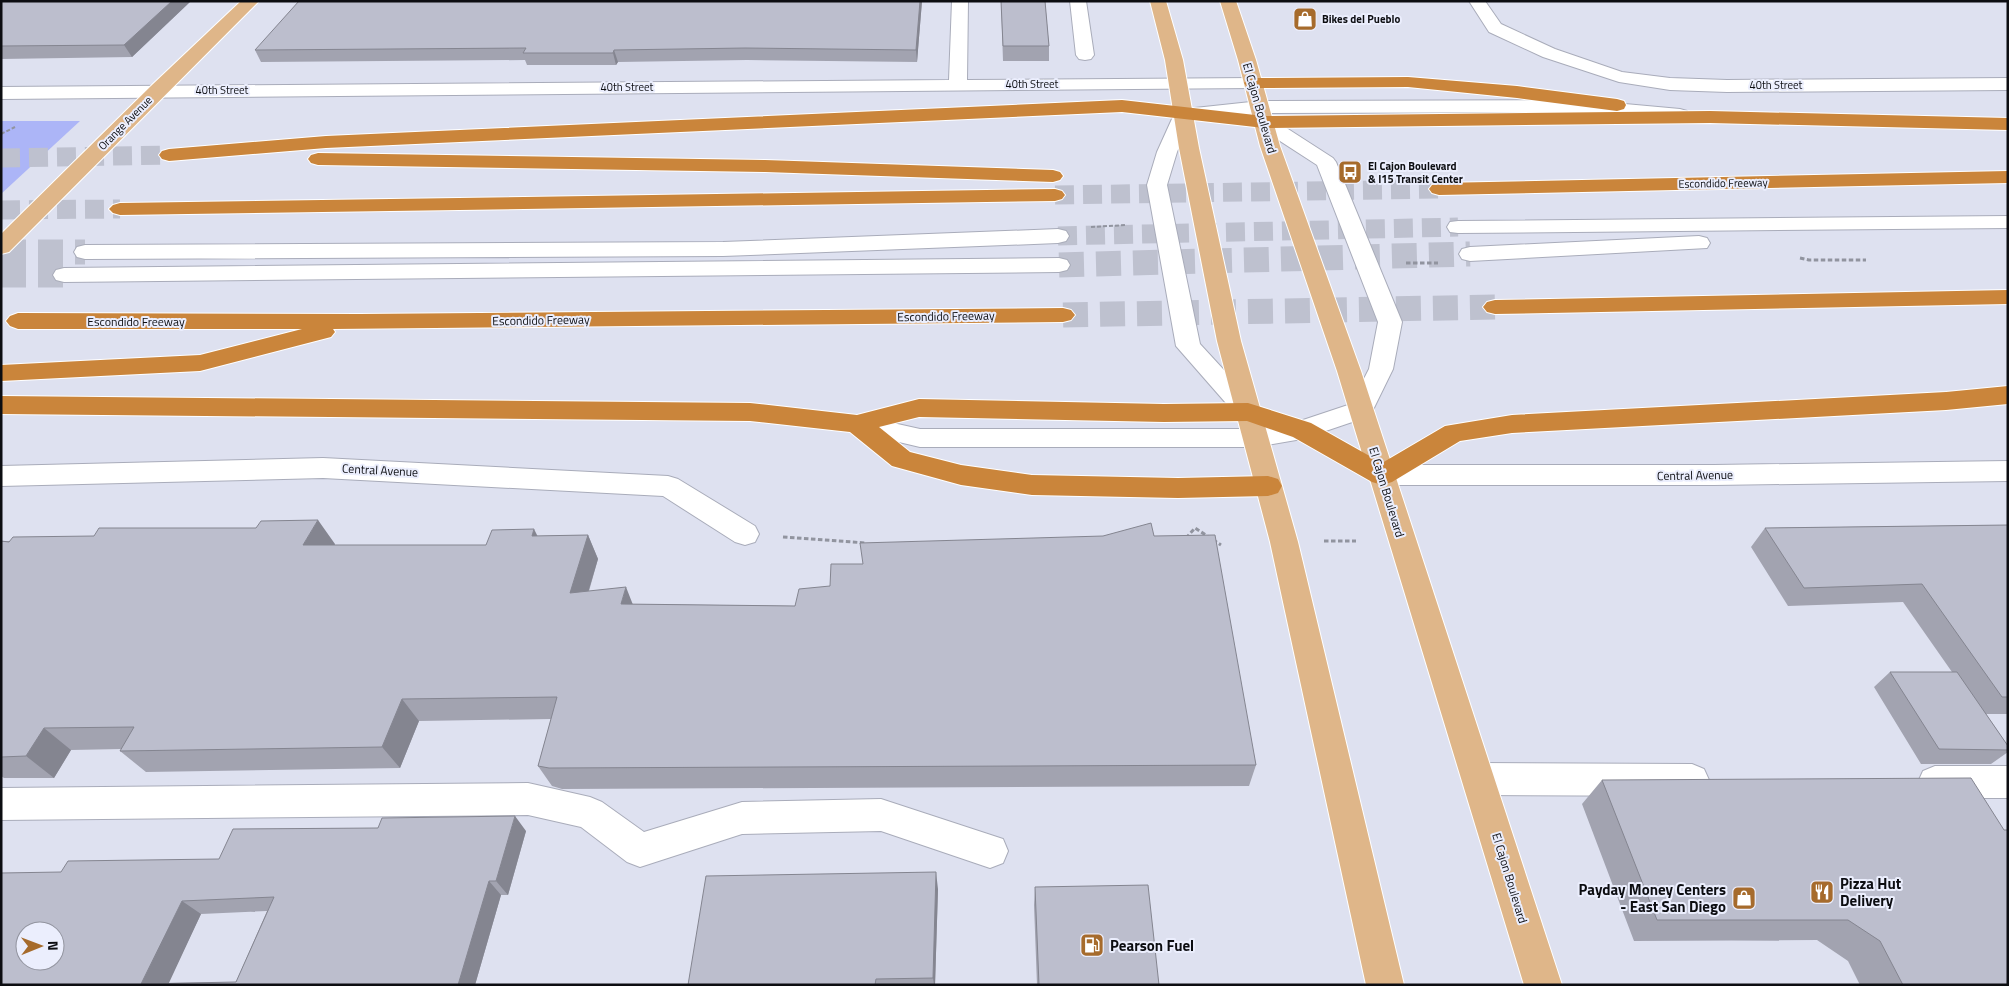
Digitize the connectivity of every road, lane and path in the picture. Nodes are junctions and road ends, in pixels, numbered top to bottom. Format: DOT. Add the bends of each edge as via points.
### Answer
graph roads {
  1 [pos="251,1"];
  2 [pos="960,1"];
  3 [pos="1078,1"];
  4 [pos="1158,1"];
  5 [pos="1228,1"];
  6 [pos="1477,1"];
  7 [pos="1084,55"];
  8 [pos="1253,83"];
  9 [pos="1177,84"];
  10 [pos="2008,84"];
  11 [pos="958,85"];
  12 [pos="158,90"];
  13 [pos="1,93"];
  14 [pos="1183,114"];
  15 [pos="1262,115"];
  16 [pos="1710,117"];
  17 [pos="2008,124"];
  18 [pos="17,125"];
  19 [pos="1,134"];
  20 [pos="2008,177"];
  21 [pos="1439,189"];
  22 [pos="120,210"];
  23 [pos="2008,222"];
  24 [pos="1458,228"];
  25 [pos="1058,236"];
  26 [pos="2008,239"];
  27 [pos="1,248"];
  28 [pos="85,252"];
  29 [pos="1470,254"];
  30 [pos="1059,265"];
  31 [pos="64,275"];
  32 [pos="2008,297"];
  33 [pos="1495,307"];
  34 [pos="1063,315"];
  35 [pos="18,321"];
  36 [pos="360,322"];
  37 [pos="1,373"];
  38 [pos="2008,395"];
  39 [pos="1,405"];
  40 [pos="1361,410"];
  41 [pos="1248,412"];
  42 [pos="857,424"];
  43 [pos="1302,430"];
  44 [pos="1255,438"];
  45 [pos="2008,471"];
  46 [pos="1382,475"];
  47 [pos="1,476"];
  48 [pos="1268,486"];
  49 [pos="745,534"];
  50 [pos="1356,540"];
  51 [pos="1182,542"];
  52 [pos="1318,542"];
  53 [pos="876,544"];
  54 [pos="1221,544"];
  55 [pos="1479,779"];
  56 [pos="1717,780"];
  57 [pos="1906,782"];
  58 [pos="2008,782"];
  59 [pos="1,804"];
  60 [pos="990,851"];
  61 [pos="1385,985"];
  62 [pos="1543,985"];
  1 -- 12 [label="main road, Orange Avenue"];
  2 -- 11 [label="street"];
  3 -- 7 [label="street"];
  4 -- 9 [label="main road"];
  5 -- 8 [label="main road, El Cajon Boulevard"];
  6 -- 10 [label="street, 40th Street" via="1495,28 1548,53 1619,77 1670,84 1737,86"];
  8 -- 9 [label="street, 40th Street"];
  8 -- 15 [label="main road, El Cajon Boulevard"];
  8 -- 16 [label="highway" via="1408,82 1517,92"];
  9 -- 11 [label="street, 40th Street"];
  9 -- 14 [label="main road"];
  11 -- 12 [label="street, 40th Street"];
  12 -- 13 [label="street, 40th Street"];
  12 -- 27 [label="main road, Orange Avenue"];
  14 -- 15 [label="highway"];
  14 -- 22 [label="highway" via="1122,106 326,142 169,155 765,166 1054,185"];
  14 -- 41 [label="main road" via="1229,341"];
  14 -- 41 [label="street" via="1157,185 1188,346"];
  15 -- 16 [label="highway"];
  15 -- 40 [label="main road, El Cajon Boulevard"];
  15 -- 40 [label="street" via="1326,162 1390,322 1380,370"];
  16 -- 17 [label="highway"];
  18 -- 19 [label="path"];
  20 -- 21 [label="highway, Escondido Freeway"];
  23 -- 24 [label="street"];
  25 -- 28 [label="street" via="723,249"];
  26 -- 29 [label="street" via="1815,239"];
  30 -- 31 [label="street"];
  32 -- 33 [label="highway"];
  34 -- 36 [label="highway, Escondido Freeway"];
  35 -- 36 [label="highway, Escondido Freeway"];
  36 -- 37 [label="highway" via="200,363"];
  38 -- 46 [label="highway" via="1488,427 1454,433"];
  39 -- 42 [label="highway" via="750,412"];
  40 -- 43 [label="street"];
  40 -- 46 [label="main road, El Cajon Boulevard"];
  41 -- 42 [label="highway" via="919,408"];
  41 -- 43 [label="highway"];
  41 -- 44 [label="main road"];
  42 -- 44 [label="street" via="920,438"];
  42 -- 48 [label="highway" via="901,459 961,476 1068,486"];
  43 -- 44 [label="street"];
  43 -- 46 [label="highway"];
  44 -- 48 [label="main road"];
  45 -- 46 [label="street, Central Avenue"];
  46 -- 55 [label="main road, El Cajon Boulevard"];
  47 -- 49 [label="street, Central Avenue" via="323,468 668,486"];
  48 -- 61 [label="main road" via="1284,542"];
  49 -- 53 [label="path"];
  50 -- 52 [label="path"];
  51 -- 54 [label="path" via="1195,528"];
  55 -- 56 [label="street"];
  55 -- 62 [label="main road, El Cajon Boulevard"];
  57 -- 58 [label="street"];
  59 -- 60 [label="street" via="528,799 590,813 640,850 742,818 881,815"];
}
